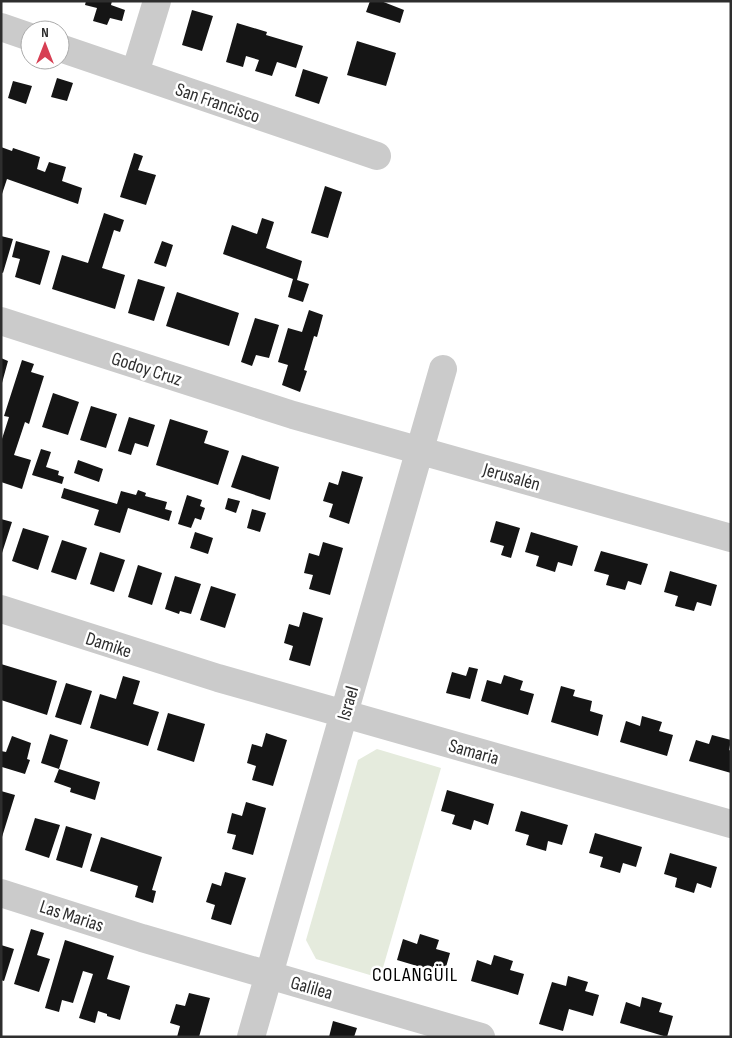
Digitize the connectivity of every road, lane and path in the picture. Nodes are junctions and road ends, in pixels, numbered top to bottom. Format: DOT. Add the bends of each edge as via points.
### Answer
graph roads {
  1 [pos="157,1"];
  2 [pos="1,28"];
  3 [pos="20,34"];
  4 [pos="70,51"];
  5 [pos="135,73"];
  6 [pos="377,156"];
  7 [pos="1,321"];
  8 [pos="443,369"];
  9 [pos="293,415"];
  10 [pos="420,451"];
  11 [pos="731,538"];
  12 [pos="1,609"];
  13 [pos="218,678"];
  14 [pos="344,714"];
  15 [pos="731,824"];
  16 [pos="1,893"];
  17 [pos="142,938"];
  18 [pos="268,974"];
  19 [pos="251,1037"];
  20 [pos="481,1037"];
  1 -- 5 [label="street"];
  2 -- 3 [label="street"];
  4 -- 5 [label="street, San Francisco"];
  5 -- 6 [label="street, San Francisco"];
  7 -- 9 [label="street, Godoy Cruz"];
  8 -- 10 [label="street, Israel"];
  9 -- 10 [label="street, Jerusalén"];
  10 -- 11 [label="street, Jerusalén"];
  10 -- 14 [label="street, Israel"];
  12 -- 13 [label="street, Damike"];
  13 -- 14 [label="street, Samaria"];
  14 -- 15 [label="street, Samaria"];
  14 -- 18 [label="street, Israel"];
  16 -- 17 [label="street, Las Marias"];
  17 -- 18 [label="street, Galilea"];
  18 -- 19 [label="street, Israel"];
  18 -- 20 [label="street, Galilea"];
}
